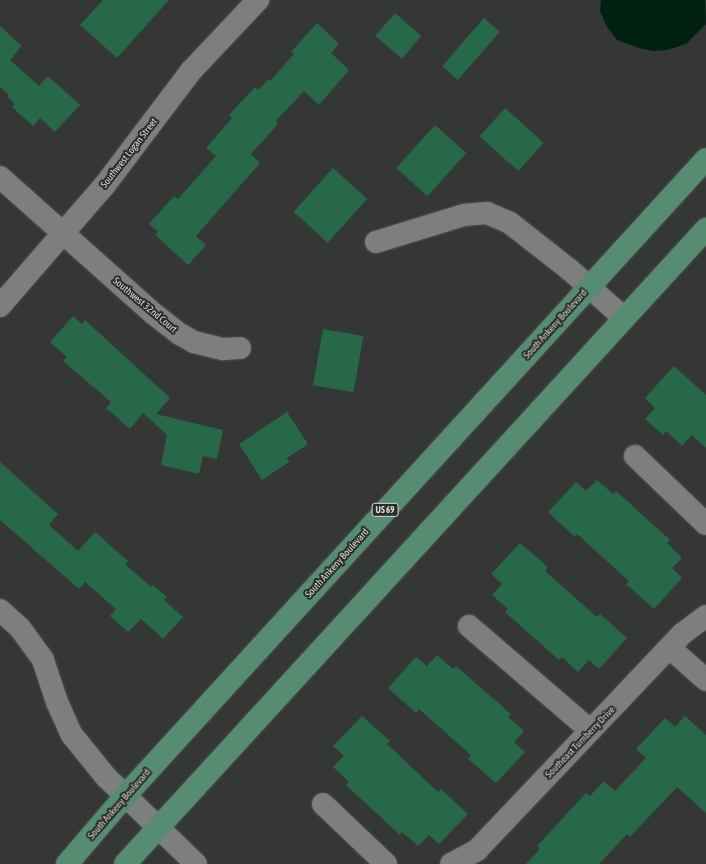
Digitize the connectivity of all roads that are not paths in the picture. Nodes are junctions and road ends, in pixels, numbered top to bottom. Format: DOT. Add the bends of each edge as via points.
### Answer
graph roads {
  1 [pos="258,0"];
  2 [pos="706,159"];
  3 [pos="0,177"];
  4 [pos="706,229"];
  5 [pos="63,234"];
  6 [pos="376,242"];
  7 [pos="589,287"];
  8 [pos="0,306"];
  9 [pos="624,318"];
  10 [pos="240,348"];
  11 [pos="635,456"];
  12 [pos="706,524"];
  13 [pos="0,610"];
  14 [pos="706,616"];
  15 [pos="469,626"];
  16 [pos="670,648"];
  17 [pos="706,680"];
  18 [pos="590,730"];
  19 [pos="125,796"];
  20 [pos="322,804"];
  21 [pos="158,828"];
  22 [pos="67,864"];
  23 [pos="125,864"];
  24 [pos="196,864"];
  25 [pos="386,864"];
  26 [pos="451,864"];
  1 -- 5 [label="street, Southwest Logan Street" via="191,71 104,186"];
  2 -- 7 [label="main road, South Ankeny Boulevard / US 69"];
  3 -- 5 [label="street, Southwest 32nd Court"];
  4 -- 9 [label="main road"];
  5 -- 8 [label="street, Southwest Logan Street"];
  5 -- 10 [label="street, Southwest 32nd Court" via="180,334 194,342 223,349"];
  6 -- 7 [label="street" via="464,215 486,213 510,223"];
  7 -- 9 [label="street"];
  7 -- 19 [label="main road, South Ankeny Boulevard / US 69"];
  9 -- 21 [label="main road"];
  11 -- 12 [label="street"];
  13 -- 19 [label="street" via="20,628 43,660 57,702 72,735 106,778"];
  14 -- 16 [label="street, Southeast Turnberry Drive" via="682,634"];
  15 -- 18 [label="street"];
  16 -- 17 [label="street"];
  16 -- 18 [label="street, Southeast Turnberry Drive"];
  18 -- 26 [label="street, Southeast Turnberry Drive" via="477,850"];
  19 -- 21 [label="street"];
  19 -- 22 [label="main road, South Ankeny Boulevard / US 69"];
  20 -- 25 [label="street"];
  21 -- 23 [label="main road"];
  21 -- 24 [label="street"];
}
